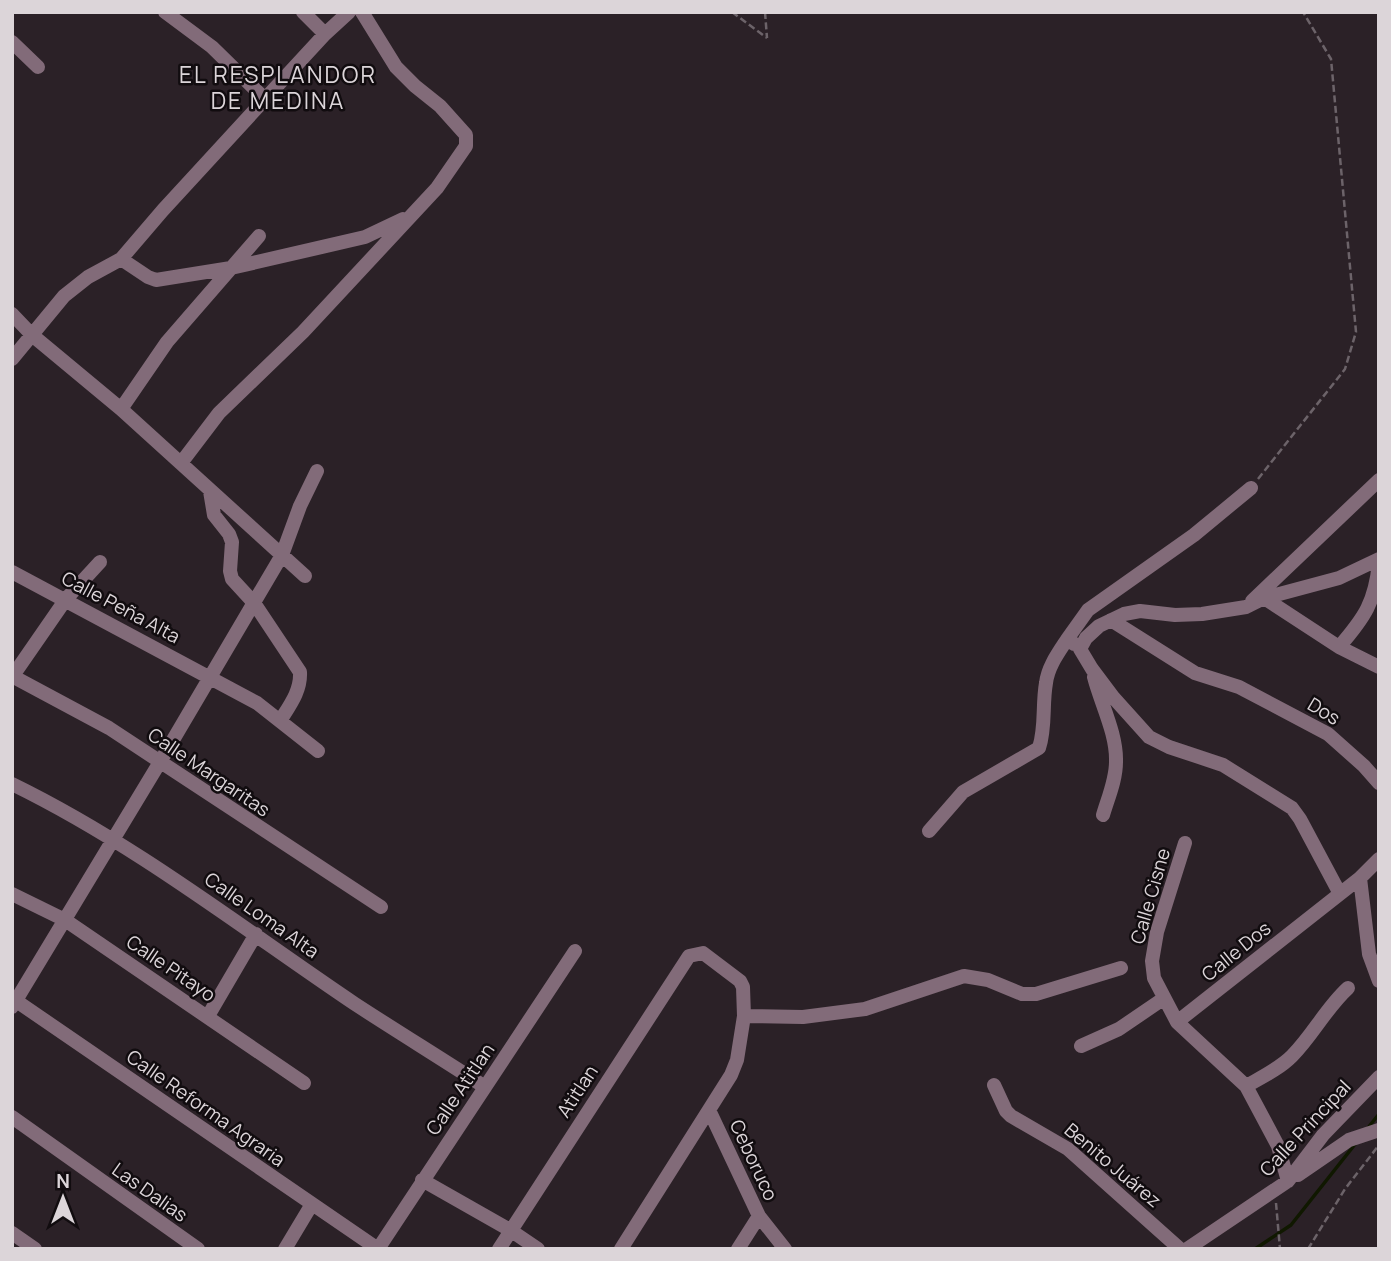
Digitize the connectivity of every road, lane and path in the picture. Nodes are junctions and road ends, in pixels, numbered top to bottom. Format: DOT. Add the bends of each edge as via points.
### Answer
graph roads {
  1 [pos="165,12"];
  2 [pos="303,12"];
  3 [pos="349,12"];
  4 [pos="362,12"];
  5 [pos="732,12"];
  6 [pos="765,12"];
  7 [pos="1303,12"];
  8 [pos="325,34"];
  9 [pos="12,42"];
  10 [pos="38,67"];
  11 [pos="265,99"];
  12 [pos="411,215"];
  13 [pos="259,236"];
  14 [pos="121,259"];
  15 [pos="231,268"];
  16 [pos="12,314"];
  17 [pos="32,335"];
  18 [pos="12,359"];
  19 [pos="121,409"];
  20 [pos="181,463"];
  21 [pos="317,471"];
  22 [pos="1379,480"];
  23 [pos="1251,488"];
  24 [pos="210,491"];
  25 [pos="282,555"];
  26 [pos="1379,561"];
  27 [pos="100,562"];
  28 [pos="12,572"];
  29 [pos="305,576"];
  30 [pos="1264,598"];
  31 [pos="66,599"];
  32 [pos="254,603"];
  33 [pos="1246,607"];
  34 [pos="1111,620"];
  35 [pos="1068,638"];
  36 [pos="1339,647"];
  37 [pos="1080,649"];
  38 [pos="1379,667"];
  39 [pos="1091,669"];
  40 [pos="12,676"];
  41 [pos="211,677"];
  42 [pos="280,721"];
  43 [pos="318,751"];
  44 [pos="160,762"];
  45 [pos="1379,783"];
  46 [pos="12,784"];
  47 [pos="1103,815"];
  48 [pos="929,831"];
  49 [pos="113,838"];
  50 [pos="1185,843"];
  51 [pos="1379,859"];
  52 [pos="1360,877"];
  53 [pos="1339,892"];
  54 [pos="12,894"];
  55 [pos="380,907"];
  56 [pos="65,919"];
  57 [pos="256,934"];
  58 [pos="575,951"];
  59 [pos="689,956"];
  60 [pos="1121,968"];
  61 [pos="1379,981"];
  62 [pos="1348,988"];
  63 [pos="1163,999"];
  64 [pos="14,1001"];
  65 [pos="208,1016"];
  66 [pos="744,1016"];
  67 [pos="1177,1022"];
  68 [pos="1081,1046"];
  69 [pos="1379,1077"];
  70 [pos="304,1083"];
  71 [pos="994,1084"];
  72 [pos="1246,1086"];
  73 [pos="485,1087"];
  74 [pos="709,1110"];
  75 [pos="12,1117"];
  76 [pos="1378,1135"];
  77 [pos="422,1180"];
  78 [pos="1287,1181"];
  79 [pos="1274,1191"];
  80 [pos="312,1204"];
  81 [pos="759,1216"];
  82 [pos="510,1230"];
  83 [pos="12,1233"];
  84 [pos="35,1249"];
  85 [pos="198,1249"];
  86 [pos="285,1249"];
  87 [pos="378,1249"];
  88 [pos="499,1249"];
  89 [pos="538,1249"];
  90 [pos="621,1249"];
  91 [pos="738,1249"];
  92 [pos="785,1249"];
  93 [pos="1180,1249"];
  94 [pos="1188,1249"];
  95 [pos="1280,1249"];
  96 [pos="1308,1249"];
  1 -- 11 [label="street" via="212,47"];
  2 -- 8 [label="street"];
  3 -- 8 [label="street"];
  4 -- 12 [label="street" via="396,67 466,135 466,146 437,188"];
  5 -- 6 [label="path" via="767,38"];
  7 -- 23 [label="path" via="1331,59 1356,332 1345,369"];
  8 -- 11 [label="street"];
  9 -- 10 [label="street"];
  11 -- 14 [label="street"];
  12 -- 15 [label="street" via="365,237"];
  12 -- 20 [label="street" via="303,332 219,413"];
  13 -- 15 [label="street"];
  14 -- 15 [label="street" via="156,280"];
  14 -- 17 [label="street" via="64,296"];
  15 -- 19 [label="street" via="167,342"];
  16 -- 17 [label="street"];
  17 -- 18 [label="street"];
  17 -- 19 [label="street"];
  19 -- 20 [label="street"];
  20 -- 24 [label="street"];
  21 -- 25 [label="street"];
  22 -- 33 [label="street"];
  23 -- 35 [label="street" via="1088,610"];
  24 -- 25 [label="street"];
  24 -- 32 [label="street" via="214,515 232,542 232,579"];
  25 -- 29 [label="street"];
  25 -- 32 [label="street"];
  26 -- 30 [label="street" via="1339,578"];
  26 -- 36 [label="street" via="1374,599"];
  27 -- 31 [label="street"];
  28 -- 31 [label="street, Calle Peña Alta"];
  30 -- 33 [label="street"];
  30 -- 36 [label="street"];
  31 -- 40 [label="street"];
  31 -- 41 [label="street, Calle Peña Alta"];
  32 -- 41 [label="street"];
  32 -- 42 [label="street" via="300,672 297,693"];
  33 -- 34 [label="street" via="1202,614 1140,611"];
  34 -- 37 [label="street" via="1086,638"];
  34 -- 45 [label="street, Dos" via="1195,673 1239,687 1328,734"];
  35 -- 37 [label="street"];
  35 -- 48 [label="street" via="1046,681 1039,748 963,792"];
  36 -- 38 [label="street"];
  37 -- 39 [label="street"];
  39 -- 47 [label="street" via="1115,745 1113,782"];
  39 -- 53 [label="street" via="1149,737 1223,765 1292,808"];
  40 -- 44 [label="street, Calle Margaritas" via="109,728"];
  41 -- 42 [label="street, Calle Peña Alta"];
  41 -- 44 [label="street"];
  42 -- 43 [label="street, Calle Peña Alta"];
  44 -- 49 [label="street"];
  44 -- 55 [label="street, Calle Margaritas"];
  46 -- 49 [label="street, Calle Loma Alta"];
  49 -- 56 [label="street"];
  49 -- 57 [label="street, Calle Loma Alta"];
  50 -- 63 [label="street, Calle Cisne" via="1152,961"];
  51 -- 52 [label="street, Calle Dos"];
  52 -- 53 [label="street, Calle Dos"];
  52 -- 61 [label="street" via="1369,954"];
  53 -- 67 [label="street, Calle Dos"];
  54 -- 56 [label="street, Calle Pitayo"];
  56 -- 64 [label="street"];
  56 -- 65 [label="street, Calle Pitayo"];
  57 -- 65 [label="street"];
  57 -- 73 [label="street, Calle Loma Alta"];
  58 -- 73 [label="street, Calle Atitlan"];
  59 -- 66 [label="street, Ceboruco" via="703,953 740,981"];
  59 -- 82 [label="street, Atitlan"];
  60 -- 66 [label="street" via="1036,994 964,976 865,1009 803,1017"];
  62 -- 72 [label="street" via="1332,1002 1294,1054"];
  63 -- 67 [label="street"];
  63 -- 68 [label="street" via="1119,1029"];
  64 -- 80 [label="street, Calle Reforma Agraria"];
  65 -- 70 [label="street, Calle Pitayo"];
  66 -- 74 [label="street, Ceboruco" via="737,1060"];
  67 -- 72 [label="street"];
  69 -- 78 [label="street, Calle Principal" via="1322,1135"];
  71 -- 93 [label="street, Benito Juárez" via="1011,1116 1068,1149"];
  72 -- 78 [label="street" via="1278,1146"];
  73 -- 77 [label="street, Calle Atitlan"];
  74 -- 81 [label="street, Ceboruco"];
  74 -- 90 [label="street"];
  75 -- 85 [label="street, Las Dalias"];
  76 -- 78 [label="street" via="1349,1140"];
  76 -- 96 [label="path"];
  77 -- 82 [label="street"];
  77 -- 87 [label="street, Calle Atitlan"];
  78 -- 79 [label="street, Calle Principal"];
  79 -- 94 [label="street, Calle Principal"];
  79 -- 95 [label="path"];
  80 -- 86 [label="street"];
  80 -- 87 [label="street, Calle Reforma Agraria"];
  81 -- 91 [label="street"];
  81 -- 92 [label="street, Ceboruco"];
  82 -- 88 [label="street, Atitlan"];
  82 -- 89 [label="street"];
  83 -- 84 [label="street"];
}
